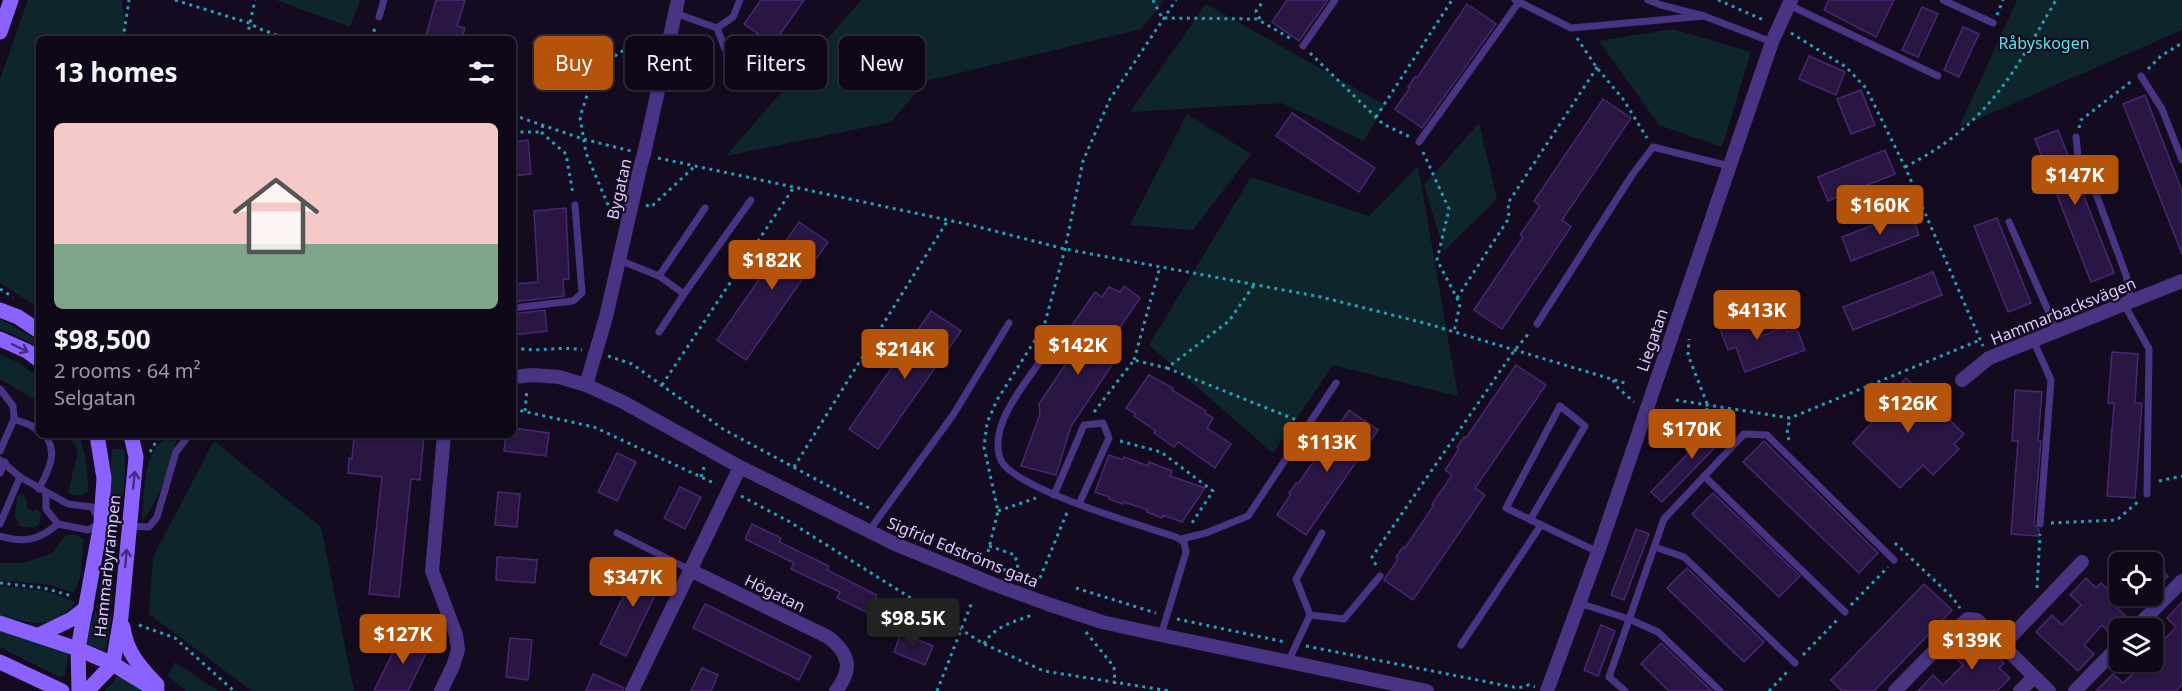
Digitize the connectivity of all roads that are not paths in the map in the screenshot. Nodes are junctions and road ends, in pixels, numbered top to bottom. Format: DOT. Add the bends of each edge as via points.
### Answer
graph roads {
  1 [pos="11,0"];
  2 [pos="384,0"];
  3 [pos="740,0"];
  4 [pos="1335,0"];
  5 [pos="1648,0"];
  6 [pos="1943,0"];
  7 [pos="1517,1"];
  8 [pos="1790,3"];
  9 [pos="676,6"];
  10 [pos="1704,16"];
  11 [pos="379,17"];
  12 [pos="1993,24"];
  13 [pos="717,28"];
  14 [pos="0,32"];
  15 [pos="1772,42"];
  16 [pos="1303,46"];
  17 [pos="725,49"];
  18 [pos="1938,76"];
  19 [pos="2141,76"];
  20 [pos="2076,137"];
  21 [pos="1419,142"];
  22 [pos="2182,160"];
  23 [pos="1730,166"];
  24 [pos="751,200"];
  25 [pos="575,205"];
  26 [pos="705,208"];
  27 [pos="2009,222"];
  28 [pos="619,260"];
  29 [pos="659,276"];
  30 [pos="2182,281"];
  31 [pos="684,294"];
  32 [pos="2127,303"];
  33 [pos="0,304"];
  34 [pos="516,309"];
  35 [pos="0,310"];
  36 [pos="18,317"];
  37 [pos="1009,323"];
  38 [pos="1537,324"];
  39 [pos="36,329"];
  40 [pos="2057,331"];
  41 [pos="658,332"];
  42 [pos="0,339"];
  43 [pos="2033,340"];
  44 [pos="36,358"];
  45 [pos="1041,360"];
  46 [pos="516,377"];
  47 [pos="1962,380"];
  48 [pos="1336,382"];
  49 [pos="586,385"];
  50 [pos="0,389"];
  51 [pos="14,419"];
  52 [pos="36,429"];
  53 [pos="47,438"];
  54 [pos="97,438"];
  55 [pos="132,438"];
  56 [pos="187,438"];
  57 [pos="444,438"];
  58 [pos="2,439"];
  59 [pos="0,451"];
  60 [pos="2,461"];
  61 [pos="740,467"];
  62 [pos="0,473"];
  63 [pos="1704,476"];
  64 [pos="20,477"];
  65 [pos="43,491"];
  66 [pos="1052,494"];
  67 [pos="2147,494"];
  68 [pos="1075,502"];
  69 [pos="1530,520"];
  70 [pos="0,524"];
  71 [pos="58,524"];
  72 [pos="101,524"];
  73 [pos="2040,524"];
  74 [pos="1541,525"];
  75 [pos="129,526"];
  76 [pos="869,531"];
  77 [pos="617,533"];
  78 [pos="1322,534"];
  79 [pos="0,536"];
  80 [pos="1181,539"];
  81 [pos="1655,547"];
  82 [pos="1598,552"];
  83 [pos="1894,560"];
  84 [pos="2082,562"];
  85 [pos="690,570"];
  86 [pos="1380,576"];
  87 [pos="2182,580"];
  88 [pos="1579,603"];
  89 [pos="86,608"];
  90 [pos="1845,612"];
  91 [pos="1310,615"];
  92 [pos="121,617"];
  93 [pos="2146,618"];
  94 [pos="1629,620"];
  95 [pos="0,623"];
  96 [pos="39,634"];
  97 [pos="1161,635"];
  98 [pos="1461,645"];
  99 [pos="2003,645"];
  100 [pos="78,649"];
  101 [pos="2109,656"];
  102 [pos="0,662"];
  103 [pos="1288,662"];
  104 [pos="1795,663"];
  105 [pos="113,664"];
  106 [pos="2034,677"];
  107 [pos="1383,687"];
  108 [pos="62,691"];
  109 [pos="79,691"];
  110 [pos="87,691"];
  111 [pos="157,691"];
  112 [pos="164,691"];
  113 [pos="441,691"];
  114 [pos="632,691"];
  115 [pos="837,691"];
  116 [pos="1427,691"];
  117 [pos="1547,691"];
  118 [pos="1625,691"];
  119 [pos="1720,691"];
  120 [pos="1895,691"];
  121 [pos="2020,691"];
  122 [pos="2049,691"];
  123 [pos="2075,691"];
  1 -- 14 [label="main road"];
  2 -- 11 [label="lane"];
  3 -- 13 [label="lane" via="733,17"];
  4 -- 16 [label="lane"];
  5 -- 10 [label="lane"];
  6 -- 12 [label="lane"];
  7 -- 10 [label="lane" via="1571,28"];
  7 -- 21 [label="lane"];
  8 -- 15 [label="street, Liegatan"];
  8 -- 18 [label="lane"];
  9 -- 13 [label="lane"];
  9 -- 28 [label="street, Bygatan"];
  10 -- 15 [label="lane"];
  13 -- 17 [label="lane"];
  15 -- 23 [label="street, Liegatan"];
  19 -- 22 [label="lane" via="2162,109"];
  20 -- 32 [label="lane" via="2078,156 2126,275"];
  23 -- 38 [label="lane" via="1653,147"];
  23 -- 82 [label="street, Liegatan"];
  24 -- 31 [label="lane"];
  25 -- 34 [label="lane" via="582,293 573,302"];
  26 -- 29 [label="lane"];
  27 -- 40 [label="lane"];
  28 -- 29 [label="lane"];
  28 -- 49 [label="street, Bygatan"];
  29 -- 31 [label="lane"];
  30 -- 32 [label="street, Hammarbacksvägen"];
  31 -- 41 [label="lane"];
  32 -- 40 [label="street, Hammarbacksvägen"];
  32 -- 67 [label="lane" via="2148,349"];
  33 -- 36 [label="main road"];
  35 -- 36 [label="main road"];
  36 -- 39 [label="main road"];
  37 -- 76 [label="lane" via="953,415"];
  40 -- 43 [label="street, Hammarbacksvägen"];
  42 -- 44 [label="main road, one-way"];
  43 -- 47 [label="street, Hammarbacksvägen" via="1989,358"];
  43 -- 73 [label="lane" via="2051,380"];
  45 -- 66 [label="lane" via="1003,419 999,447 1006,468"];
  46 -- 49 [label="street, Sigfrid Edströms gata" via="559,377"];
  48 -- 80 [label="lane" via="1248,516"];
  49 -- 61 [label="street, Sigfrid Edströms gata"];
  50 -- 51 [label="lane" via="13,406"];
  51 -- 52 [label="lane"];
  51 -- 58 [label="lane"];
  53 -- 65 [label="lane" via="53,457"];
  54 -- 72 [label="main road, Hammarbyrampen" via="104,478"];
  75 -- 55 [label="main road, Hammarbyrampen, one-way" via="136,458"];
  56 -- 75 [label="lane" via="176,452 157,517 149,527"];
  57 -- 113 [label="street" via="432,571 458,650"];
  58 -- 59 [label="lane"];
  60 -- 62 [label="lane"];
  60 -- 64 [label="lane"];
  61 -- 76 [label="street, Sigfrid Edströms gata"];
  61 -- 85 [label="street"];
  63 -- 81 [label="lane" via="1664,519"];
  63 -- 83 [label="lane" via="1744,434 1767,435"];
  63 -- 90 [label="lane"];
  64 -- 65 [label="lane"];
  64 -- 70 [label="lane"];
  65 -- 71 [label="lane" via="45,509"];
  65 -- 72 [label="lane" via="68,504 92,507"];
  66 -- 68 [label="lane"];
  66 -- 68 [label="lane" via="1084,425 1103,423 1109,438"];
  68 -- 80 [label="lane"];
  69 -- 69 [label="lane" via="1506,508 1560,406 1585,426"];
  69 -- 74 [label="lane"];
  71 -- 72 [label="lane" via="88,530"];
  71 -- 79 [label="lane" via="26,540"];
  72 -- 75 [label="main road"];
  72 -- 89 [label="main road, Hammarbyrampen"];
  74 -- 82 [label="lane"];
  74 -- 98 [label="lane"];
  92 -- 75 [label="main road, Hammarbyrampen, one-way"];
  76 -- 97 [label="street, Sigfrid Edströms gata" via="1048,604 1101,622"];
  77 -- 85 [label="lane"];
  78 -- 91 [label="lane" via="1296,579"];
  80 -- 97 [label="lane" via="1186,552"];
  81 -- 94 [label="lane"];
  81 -- 104 [label="lane" via="1684,557"];
  82 -- 88 [label="street, Liegatan"];
  84 -- 99 [label="street"];
  85 -- 114 [label="street"];
  85 -- 115 [label="street, Högatan" via="828,637 847,661 848,674"];
  86 -- 91 [label="lane" via="1344,618"];
  87 -- 93 [label="street"];
  88 -- 94 [label="lane"];
  88 -- 117 [label="street, Liegatan"];
  89 -- 96 [label="main road"];
  89 -- 100 [label="main road, Hammarbyrampen"];
  91 -- 103 [label="lane"];
  92 -- 105 [label="main road, Hammarbyrampen"];
  92 -- 112 [label="main road" via="137,665"];
  94 -- 118 [label="lane" via="1610,676"];
  94 -- 119 [label="lane" via="1658,632"];
  95 -- 96 [label="main road"];
  96 -- 100 [label="main road"];
  97 -- 103 [label="street, Sigfrid Edströms gata"];
  99 -- 106 [label="street"];
  99 -- 120 [label="street" via="1977,620 1968,619"];
  100 -- 105 [label="main road"];
  100 -- 109 [label="main road, Hammarbyrampen"];
  101 -- 123 [label="street"];
  102 -- 108 [label="main road"];
  103 -- 107 [label="street, Sigfrid Edströms gata"];
  105 -- 110 [label="main road"];
  105 -- 111 [label="main road"];
  106 -- 121 [label="street"];
  106 -- 122 [label="street"];
  107 -- 116 [label="street, Sigfrid Edströms gata"];
}
